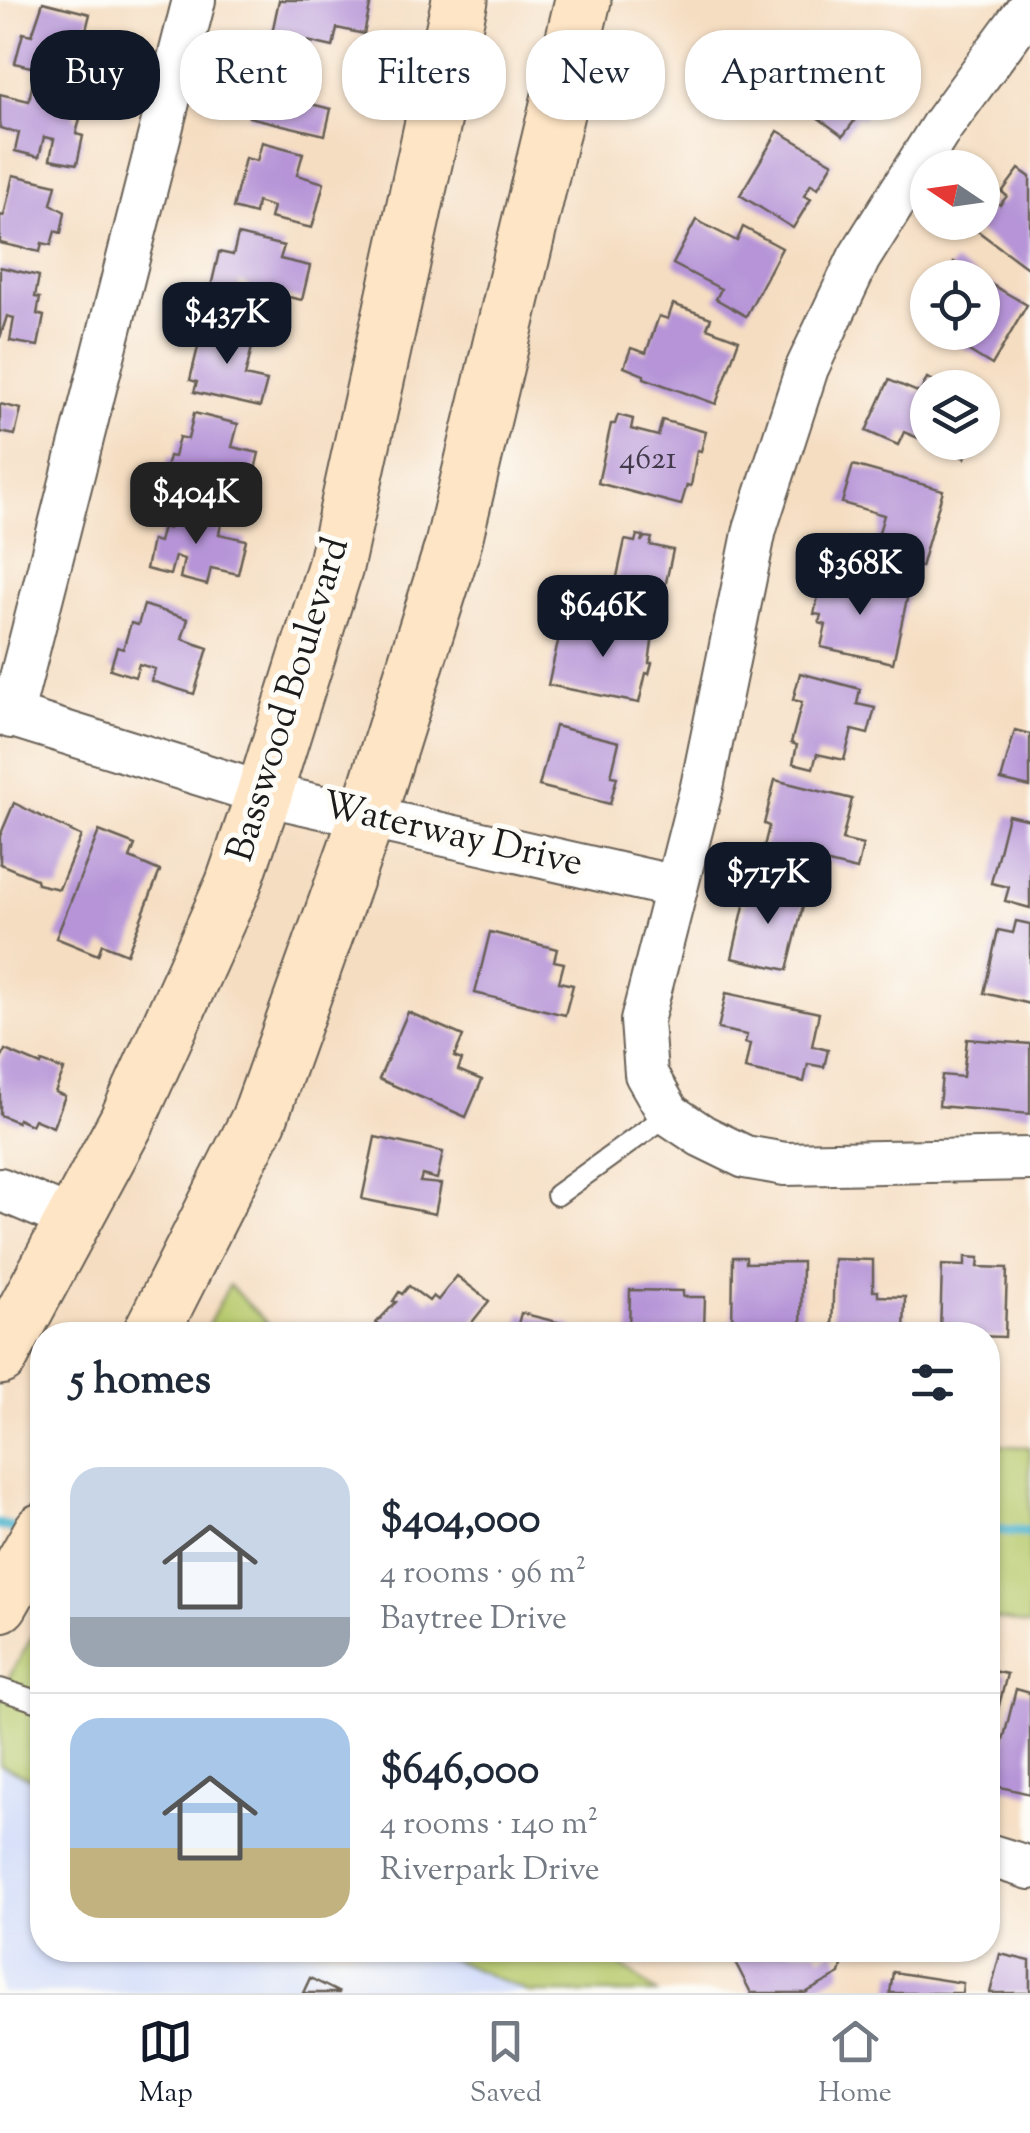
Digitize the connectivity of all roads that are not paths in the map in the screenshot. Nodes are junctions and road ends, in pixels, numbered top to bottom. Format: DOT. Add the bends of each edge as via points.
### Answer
graph roads {
  1 [pos="194,0"];
  2 [pos="460,0"];
  3 [pos="583,0"];
  4 [pos="1030,6"];
  5 [pos="6,714"];
  6 [pos="264,794"];
  7 [pos="368,816"];
  8 [pos="676,887"];
  9 [pos="664,1106"];
  10 [pos="1030,1159"];
  11 [pos="0,1189"];
  12 [pos="557,1195"];
  13 [pos="76,1220"];
  14 [pos="157,1322"];
  15 [pos="0,1358"];
  16 [pos="30,1552"];
  17 [pos="0,1604"];
  18 [pos="0,1689"];
  19 [pos="30,1699"];
  20 [pos="1000,1859"];
  21 [pos="1030,1868"];
  1 -- 5 [label="street"];
  2 -- 6 [label="main road, Basswood Boulevard" via="335,567"];
  3 -- 7 [label="main road" via="452,549"];
  4 -- 8 [label="street" via="942,126 860,258 807,368 755,529"];
  5 -- 6 [label="street, Waterway Drive"];
  6 -- 7 [label="street, Waterway Drive"];
  6 -- 13 [label="main road, Basswood Boulevard" via="233,885"];
  7 -- 8 [label="street, Waterway Drive"];
  7 -- 14 [label="main road" via="260,1119"];
  8 -- 9 [label="street" via="642,1021 646,1074"];
  9 -- 10 [label="street" via="745,1158 784,1164"];
  9 -- 12 [label="lane"];
  11 -- 13 [label="street"];
  13 -- 15 [label="main road, Basswood Boulevard"];
  16 -- 17 [label="main road"];
  18 -- 19 [label="lane"];
  20 -- 21 [label="street"];
}
